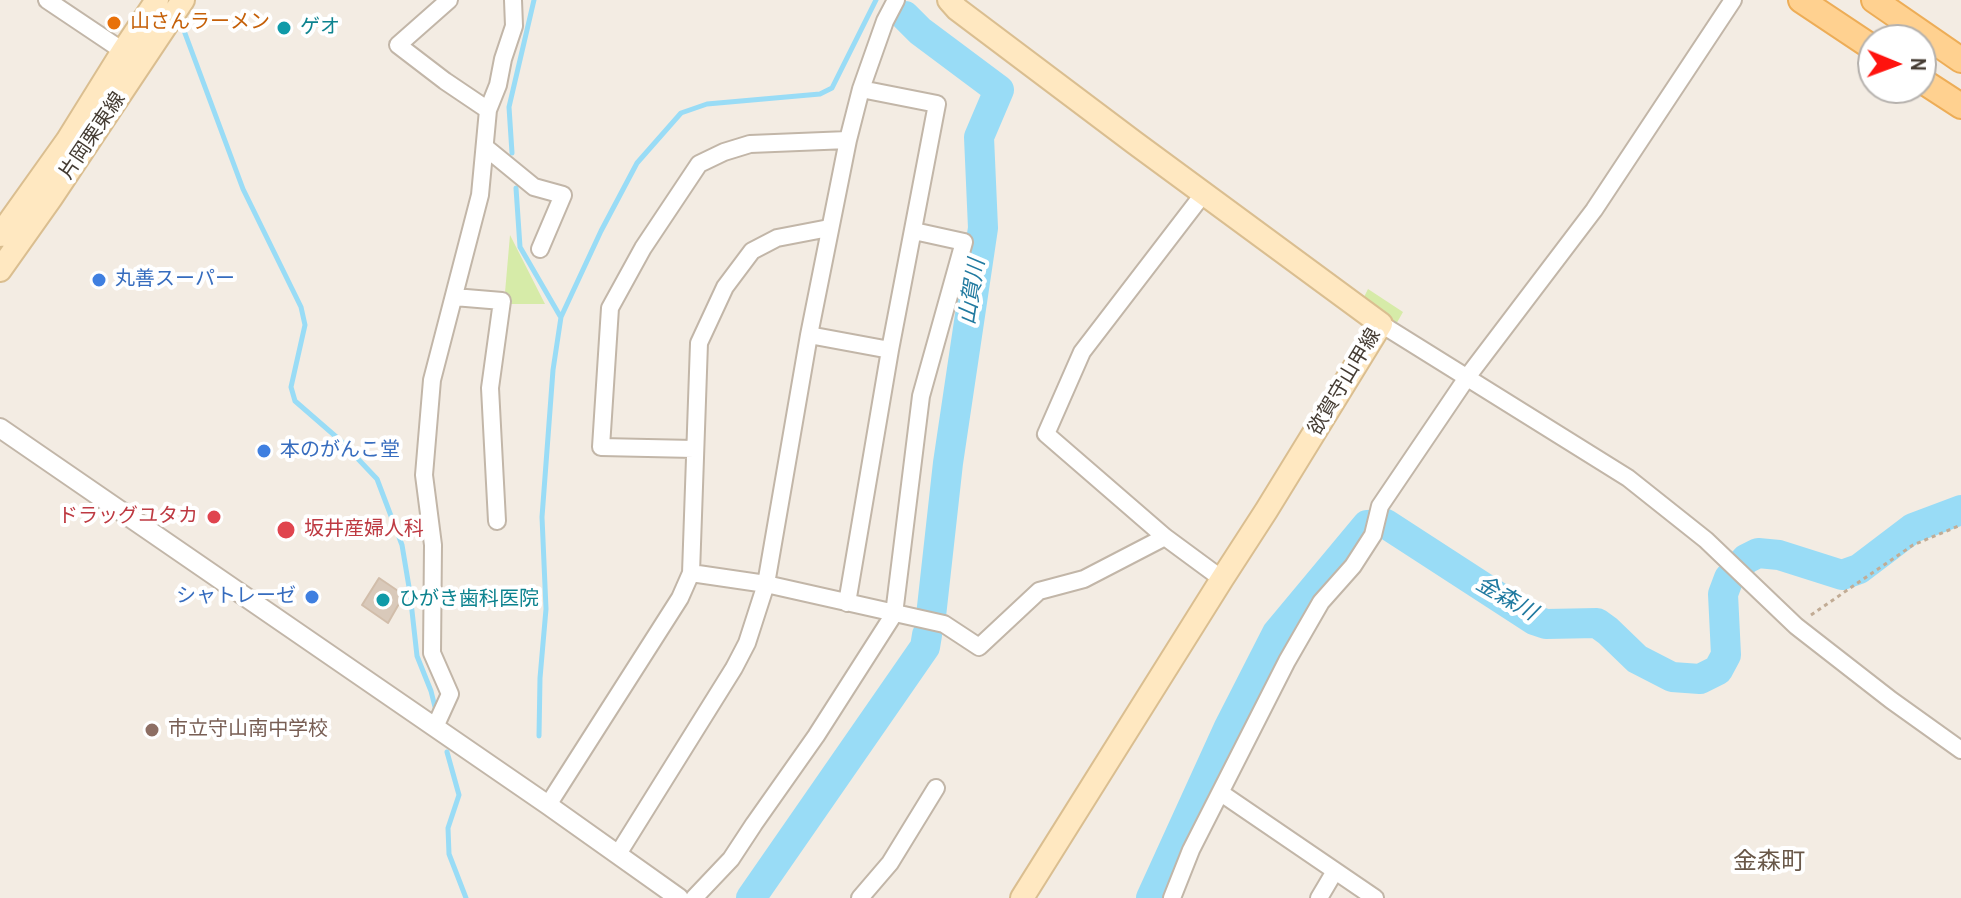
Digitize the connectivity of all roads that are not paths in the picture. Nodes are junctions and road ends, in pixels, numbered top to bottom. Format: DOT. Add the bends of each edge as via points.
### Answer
graph roads {
  1 [pos="47,0"];
  2 [pos="157,0"];
  3 [pos="183,0"];
  4 [pos="449,0"];
  5 [pos="513,0"];
  6 [pos="896,0"];
  7 [pos="949,0"];
  8 [pos="1733,0"];
  9 [pos="1801,0"];
  10 [pos="1874,0"];
  11 [pos="1857,37"];
  12 [pos="123,51"];
  13 [pos="1961,60"];
  14 [pos="861,89"];
  15 [pos="1937,90"];
  16 [pos="1961,106"];
  17 [pos="488,110"];
  18 [pos="848,140"];
  19 [pos="485,147"];
  20 [pos="1204,193"];
  21 [pos="829,228"];
  22 [pos="914,231"];
  23 [pos="0,235"];
  24 [pos="540,249"];
  25 [pos="0,270"];
  26 [pos="454,297"];
  27 [pos="1381,324"];
  28 [pos="809,335"];
  29 [pos="890,350"];
  30 [pos="1468,376"];
  31 [pos="0,428"];
  32 [pos="694,449"];
  33 [pos="497,521"];
  34 [pos="1165,537"];
  35 [pos="691,573"];
  36 [pos="1222,579"];
  37 [pos="766,584"];
  38 [pos="847,603"];
  39 [pos="894,614"];
  40 [pos="435,727"];
  41 [pos="1961,750"];
  42 [pos="936,788"];
  43 [pos="1221,793"];
  44 [pos="548,805"];
  45 [pos="618,854"];
  46 [pos="1335,871"];
  47 [pos="679,898"];
  48 [pos="694,898"];
  49 [pos="860,898"];
  50 [pos="1022,898"];
  51 [pos="1172,898"];
  52 [pos="1319,898"];
  53 [pos="1375,898"];
  1 -- 12 [label="street"];
  2 -- 12 [label="main road, 片岡栗東線"];
  3 -- 25 [label="main road, 片岡栗東線"];
  4 -- 17 [label="street" via="398,45"];
  5 -- 17 [label="street" via="514,26"];
  6 -- 14 [label="street"];
  7 -- 20 [label="main road, 欲賀守山甲線"];
  8 -- 30 [label="street" via="1594,210"];
  9 -- 11 [label="main road"];
  10 -- 13 [label="main road"];
  12 -- 23 [label="main road, 片岡栗東線"];
  14 -- 18 [label="street"];
  14 -- 22 [label="street" via="937,104"];
  15 -- 16 [label="main road"];
  17 -- 19 [label="street"];
  18 -- 21 [label="street"];
  18 -- 32 [label="street" via="750,144 699,164 610,308 601,447"];
  19 -- 24 [label="street" via="534,187 563,195"];
  19 -- 26 [label="street" via="480,195"];
  20 -- 27 [label="main road, 欲賀守山甲線"];
  20 -- 34 [label="street" via="1082,352 1046,434"];
  21 -- 28 [label="street"];
  21 -- 32 [label="street" via="777,238 752,251 725,287 699,343"];
  22 -- 29 [label="street"];
  22 -- 39 [label="street" via="964,242 921,396"];
  26 -- 33 [label="street" via="502,301 490,388"];
  26 -- 40 [label="street" via="432,380 424,475 433,545 432,653 450,694"];
  27 -- 30 [label="street"];
  27 -- 36 [label="main road, 欲賀守山甲線"];
  28 -- 29 [label="street"];
  28 -- 37 [label="street"];
  29 -- 38 [label="street"];
  30 -- 41 [label="street" via="1628,478 1706,540 1796,626"];
  30 -- 43 [label="street" via="1380,506 1373,535 1360,556 1321,602"];
  31 -- 40 [label="street"];
  32 -- 35 [label="street"];
  34 -- 36 [label="street"];
  34 -- 39 [label="street" via="1084,579 1039,591 979,647 944,624"];
  35 -- 37 [label="street"];
  35 -- 44 [label="street"];
  36 -- 50 [label="main road, 欲賀守山甲線"];
  37 -- 38 [label="street"];
  37 -- 45 [label="street" via="734,668"];
  38 -- 39 [label="street"];
  39 -- 48 [label="street" via="731,859"];
  40 -- 44 [label="street"];
  42 -- 49 [label="street" via="890,863"];
  43 -- 46 [label="street"];
  43 -- 51 [label="street"];
  44 -- 45 [label="street"];
  45 -- 47 [label="street"];
  46 -- 52 [label="street"];
  46 -- 53 [label="street"];
}
